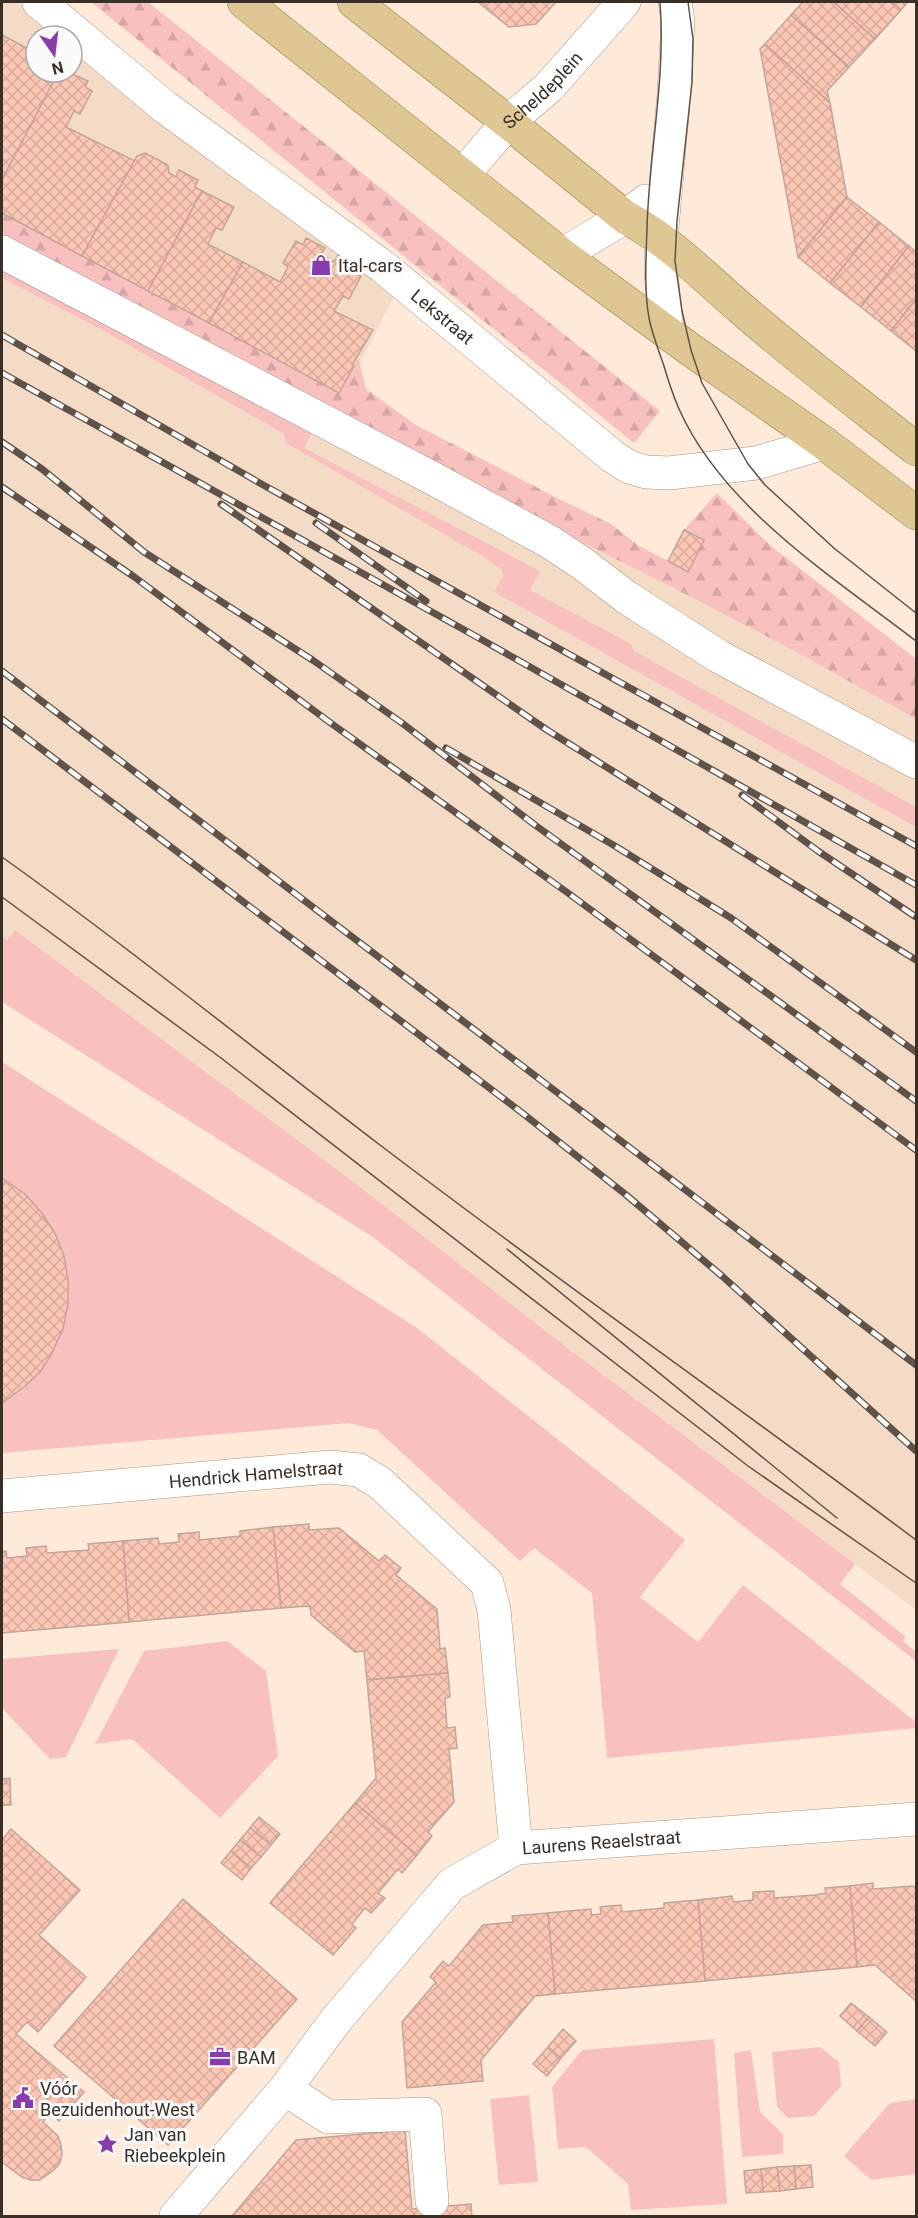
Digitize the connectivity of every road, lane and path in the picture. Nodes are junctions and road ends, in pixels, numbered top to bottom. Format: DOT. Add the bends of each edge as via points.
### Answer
graph roads {
  1 [pos="39,2"];
  2 [pos="244,2"];
  3 [pos="354,2"];
  4 [pos="624,2"];
  5 [pos="675,2"];
  6 [pos="508,122"];
  7 [pos="462,176"];
  8 [pos="665,186"];
  9 [pos="625,217"];
  10 [pos="660,239"];
  11 [pos="2,252"];
  12 [pos="562,255"];
  13 [pos="668,332"];
  14 [pos="824,443"];
  15 [pos="916,450"];
  16 [pos="916,513"];
  17 [pos="916,762"];
  18 [pos="2,1496"];
  19 [pos="916,1819"];
  20 [pos="516,1848"];
  21 [pos="285,2089"];
  22 [pos="432,2201"];
  23 [pos="176,2217"];
  1 -- 14 [label="street, Lekstraat" via="165,106 382,266 629,466 669,473 756,463"];
  2 -- 7 [label="main road"];
  3 -- 6 [label="main road"];
  4 -- 6 [label="street, Scheldeplein" via="549,87"];
  5 -- 8 [label="street" via="678,21"];
  6 -- 7 [label="street, Scheldeplein"];
  6 -- 9 [label="main road"];
  7 -- 12 [label="main road"];
  8 -- 9 [label="street"];
  8 -- 10 [label="street"];
  9 -- 10 [label="main road"];
  9 -- 12 [label="street"];
  10 -- 13 [label="street"];
  10 -- 15 [label="main road"];
  11 -- 17 [label="street" via="541,537 718,656"];
  12 -- 13 [label="main road"];
  13 -- 14 [label="main road"];
  14 -- 16 [label="main road"];
  18 -- 20 [label="street, Hendrick Hamelstraat" via="330,1467 359,1470 380,1483 487,1583 494,1610"];
  19 -- 20 [label="street, Laurens Reaelstraat"];
  20 -- 21 [label="street, Laurens Reaelstraat" via="452,1884 336,2020"];
  21 -- 22 [label="street" via="328,2117 425,2114"];
  21 -- 23 [label="street, Laurens Reaelstraat"];
}
